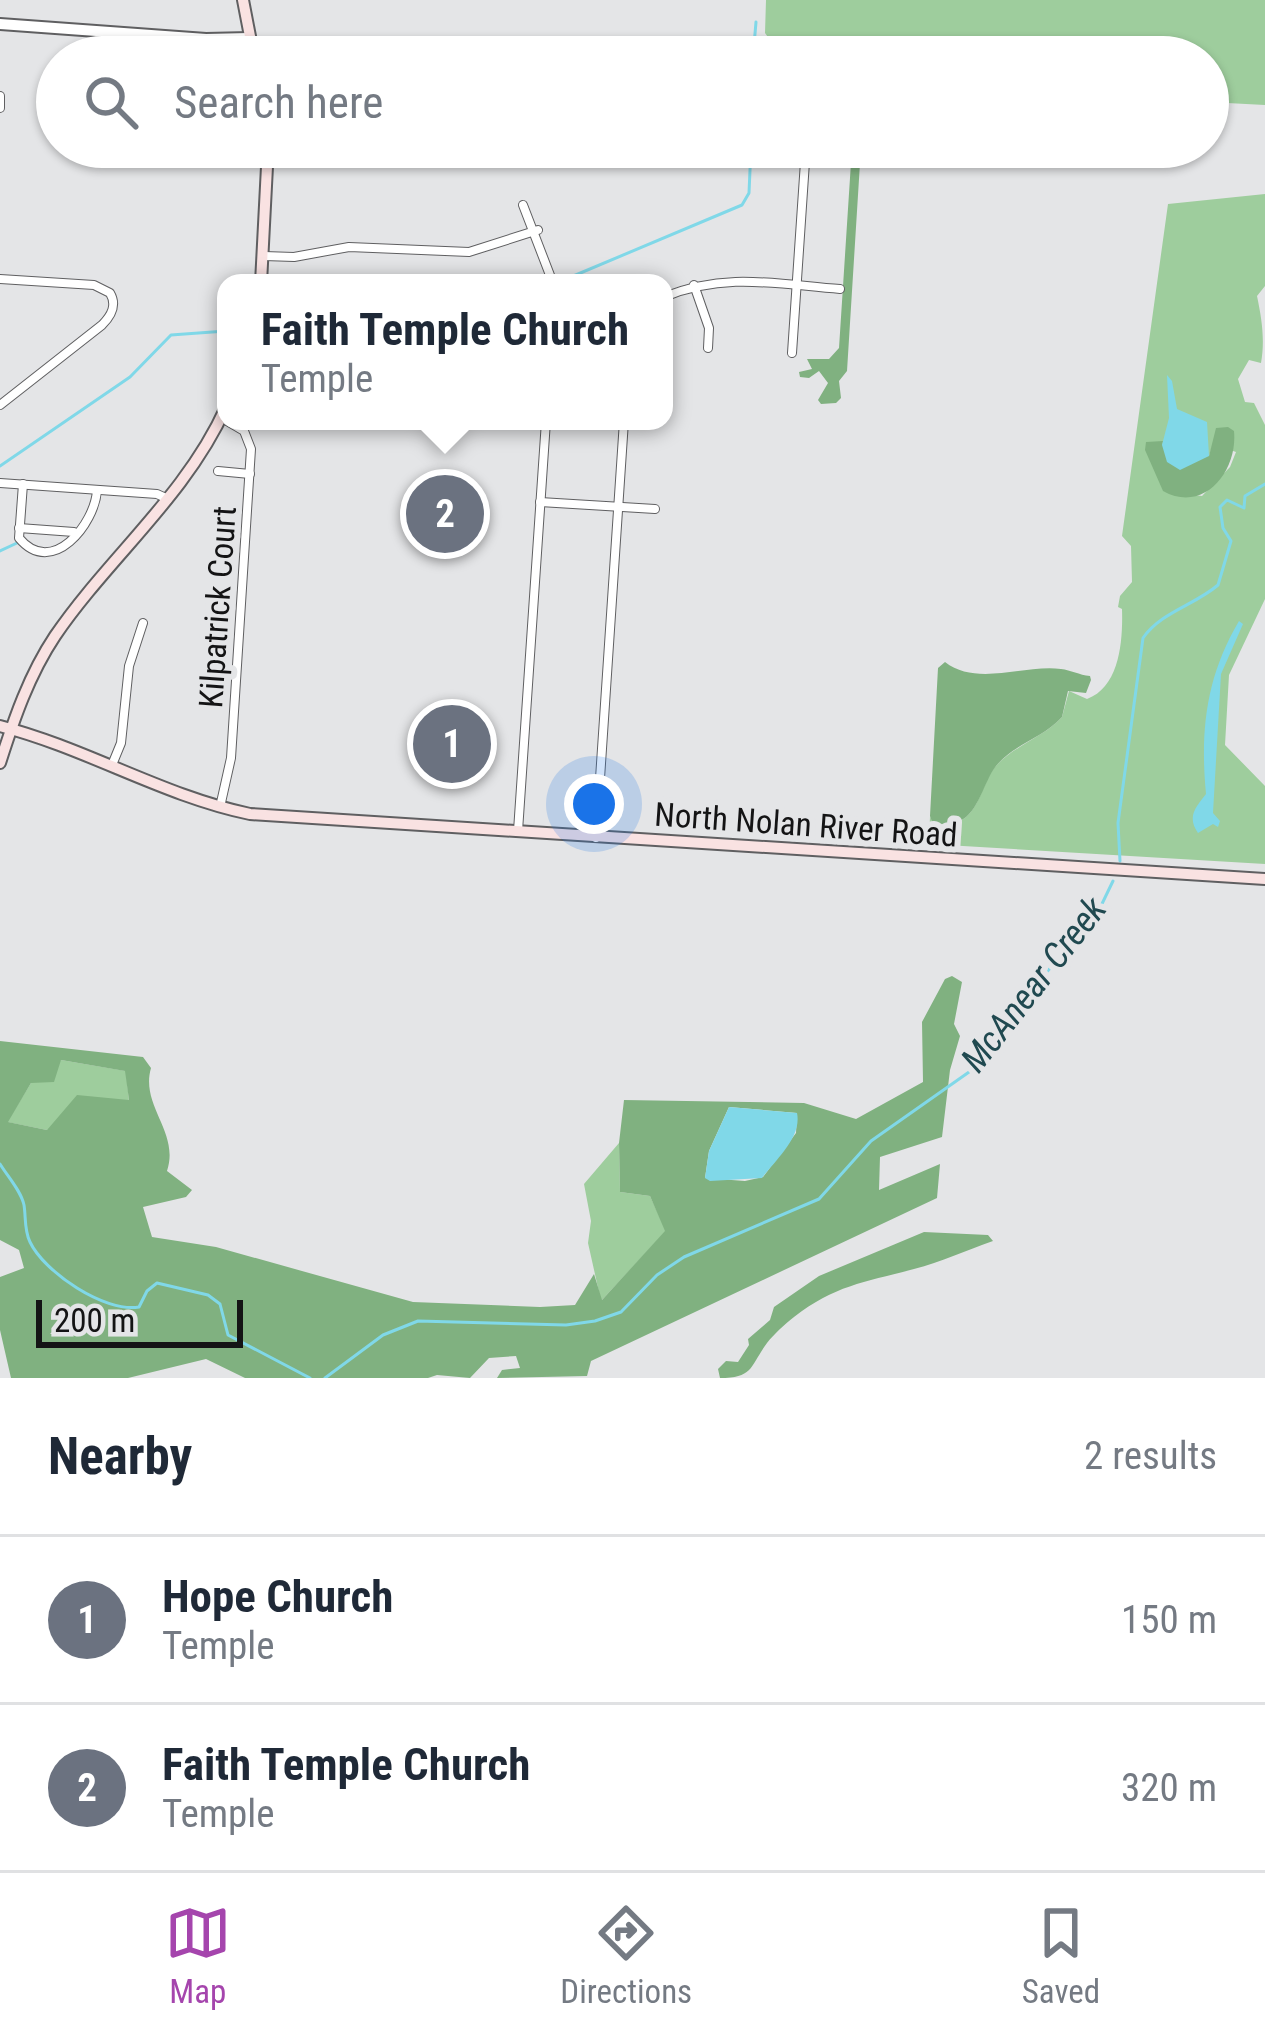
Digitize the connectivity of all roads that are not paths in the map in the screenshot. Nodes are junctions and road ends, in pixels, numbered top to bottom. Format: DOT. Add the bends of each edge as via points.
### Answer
graph roads {
  1 [pos="242,0"];
  2 [pos="0,24"];
  3 [pos="165,36"];
  4 [pos="250,36"];
  5 [pos="0,96"];
  6 [pos="0,108"];
  7 [pos="267,168"];
  8 [pos="804,168"];
  9 [pos="523,205"];
  10 [pos="536,231"];
  11 [pos="264,256"];
  12 [pos="262,274"];
  13 [pos="550,274"];
  14 [pos="0,279"];
  15 [pos="694,285"];
  16 [pos="796,286"];
  17 [pos="840,289"];
  18 [pos="673,293"];
  19 [pos="708,348"];
  20 [pos="792,353"];
  21 [pos="0,404"];
  22 [pos="217,429"];
  23 [pos="241,430"];
  24 [pos="545,430"];
  25 [pos="623,430"];
  26 [pos="218,471"];
  27 [pos="250,474"];
  28 [pos="0,483"];
  29 [pos="22,484"];
  30 [pos="98,490"];
  31 [pos="168,499"];
  32 [pos="540,502"];
  33 [pos="619,507"];
  34 [pos="655,509"];
  35 [pos="19,528"];
  36 [pos="76,532"];
  37 [pos="143,623"];
  38 [pos="6,727"];
  39 [pos="0,763"];
  40 [pos="112,765"];
  41 [pos="220,807"];
  42 [pos="518,832"];
  43 [pos="596,838"];
  44 [pos="1265,879"];
  1 -- 4 [label="main road"];
  2 -- 3 [label="street"];
  5 -- 6 [label="street"];
  7 -- 11 [label="main road"];
  8 -- 16 [label="street"];
  9 -- 10 [label="street"];
  10 -- 11 [label="street" via="470,252 349,247"];
  10 -- 13 [label="street"];
  11 -- 12 [label="main road"];
  14 -- 21 [label="street" via="94,285 114,304 103,325"];
  15 -- 16 [label="street"];
  15 -- 18 [label="street"];
  15 -- 19 [label="street"];
  16 -- 17 [label="street"];
  16 -- 20 [label="street"];
  22 -- 31 [label="main road"];
  23 -- 27 [label="street, Kilpatrick Court"];
  24 -- 32 [label="street"];
  25 -- 33 [label="street"];
  26 -- 27 [label="street"];
  27 -- 41 [label="street, Kilpatrick Court" via="231,758"];
  28 -- 29 [label="street"];
  29 -- 30 [label="street"];
  29 -- 35 [label="street"];
  30 -- 31 [label="street"];
  30 -- 36 [label="street"];
  31 -- 38 [label="main road" via="56,635"];
  32 -- 33 [label="street"];
  32 -- 42 [label="street"];
  33 -- 34 [label="street"];
  33 -- 43 [label="street"];
  35 -- 36 [label="street"];
  35 -- 36 [label="street" via="23,544 44,555"];
  37 -- 40 [label="street"];
  38 -- 39 [label="main road"];
  38 -- 40 [label="main road, North Nolan River Road"];
  40 -- 41 [label="main road, North Nolan River Road"];
  41 -- 42 [label="main road, North Nolan River Road"];
  42 -- 43 [label="main road, North Nolan River Road"];
  43 -- 44 [label="main road, North Nolan River Road"];
}
